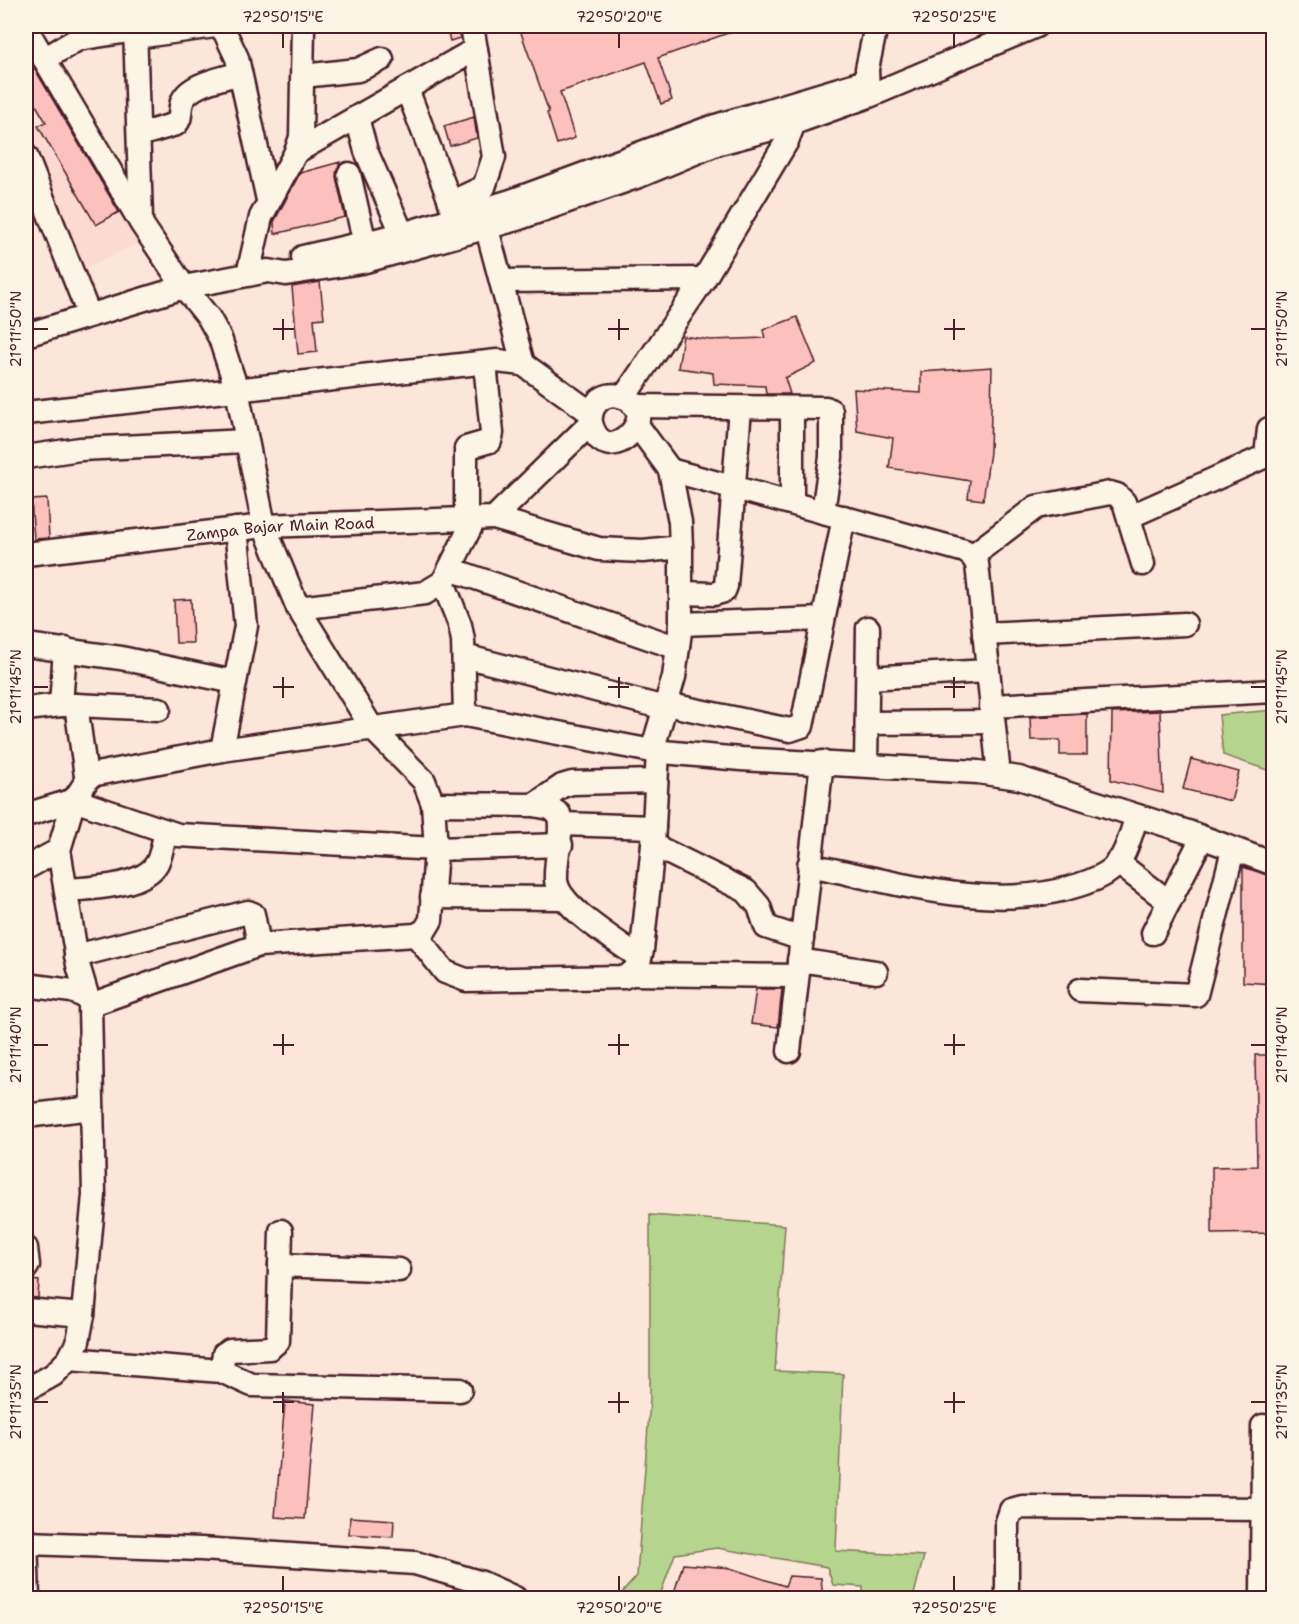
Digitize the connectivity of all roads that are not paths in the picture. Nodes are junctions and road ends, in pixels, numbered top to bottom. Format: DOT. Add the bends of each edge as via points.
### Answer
graph roads {
  1 [pos="215,26"];
  2 [pos="222,26"];
  3 [pos="303,26"];
  4 [pos="472,26"];
  5 [pos="876,26"];
  6 [pos="996,26"];
  7 [pos="1036,26"];
  8 [pos="26,28"];
  9 [pos="135,31"];
  10 [pos="476,49"];
  11 [pos="44,59"];
  12 [pos="382,59"];
  13 [pos="240,74"];
  14 [pos="303,76"];
  15 [pos="867,88"];
  16 [pos="406,89"];
  17 [pos="793,114"];
  18 [pos="357,118"];
  19 [pos="139,135"];
  20 [pos="296,152"];
  21 [pos="26,156"];
  22 [pos="349,174"];
  23 [pos="268,200"];
  24 [pos="456,218"];
  25 [pos="484,218"];
  26 [pos="141,223"];
  27 [pos="406,242"];
  28 [pos="365,244"];
  29 [pos="258,272"];
  30 [pos="704,279"];
  31 [pos="501,281"];
  32 [pos="184,287"];
  33 [pos="89,315"];
  34 [pos="26,335"];
  35 [pos="485,363"];
  36 [pos="523,364"];
  37 [pos="237,390"];
  38 [pos="740,408"];
  39 [pos="792,408"];
  40 [pos="632,409"];
  41 [pos="26,413"];
  42 [pos="591,418"];
  43 [pos="1274,427"];
  44 [pos="247,441"];
  45 [pos="26,457"];
  46 [pos="670,470"];
  47 [pos="734,487"];
  48 [pos="792,503"];
  49 [pos="834,515"];
  50 [pos="1129,517"];
  51 [pos="478,519"];
  52 [pos="264,526"];
  53 [pos="236,529"];
  54 [pos="681,547"];
  55 [pos="26,554"];
  56 [pos="972,556"];
  57 [pos="1143,564"];
  58 [pos="447,575"];
  59 [pos="682,593"];
  60 [pos="298,608"];
  61 [pos="823,619"];
  62 [pos="681,624"];
  63 [pos="1185,624"];
  64 [pos="868,628"];
  65 [pos="984,634"];
  66 [pos="26,645"];
  67 [pos="678,648"];
  68 [pos="65,649"];
  69 [pos="464,656"];
  70 [pos="987,671"];
  71 [pos="868,678"];
  72 [pos="234,682"];
  73 [pos="1274,691"];
  74 [pos="69,705"];
  75 [pos="666,706"];
  76 [pos="26,709"];
  77 [pos="159,709"];
  78 [pos="992,714"];
  79 [pos="465,716"];
  80 [pos="867,723"];
  81 [pos="372,728"];
  82 [pos="222,750"];
  83 [pos="655,751"];
  84 [pos="822,762"];
  85 [pos="866,765"];
  86 [pos="999,775"];
  87 [pos="86,777"];
  88 [pos="657,781"];
  89 [pos="74,800"];
  90 [pos="433,804"];
  91 [pos="534,805"];
  92 [pos="26,816"];
  93 [pos="1137,816"];
  94 [pos="166,832"];
  95 [pos="561,835"];
  96 [pos="654,836"];
  97 [pos="1202,838"];
  98 [pos="436,849"];
  99 [pos="58,850"];
  100 [pos="1233,850"];
  101 [pos="1117,862"];
  102 [pos="1274,864"];
  103 [pos="809,865"];
  104 [pos="26,868"];
  105 [pos="66,890"];
  106 [pos="432,897"];
  107 [pos="564,898"];
  108 [pos="1169,902"];
  109 [pos="1154,933"];
  110 [pos="416,935"];
  111 [pos="258,945"];
  112 [pos="76,956"];
  113 [pos="799,958"];
  114 [pos="636,966"];
  115 [pos="876,972"];
  116 [pos="26,985"];
  117 [pos="1080,990"];
  118 [pos="89,1002"];
  119 [pos="789,1051"];
  120 [pos="92,1108"];
  121 [pos="26,1116"];
  122 [pos="281,1231"];
  123 [pos="26,1248"];
  124 [pos="280,1265"];
  125 [pos="26,1268"];
  126 [pos="399,1270"];
  127 [pos="26,1310"];
  128 [pos="83,1315"];
  129 [pos="69,1359"];
  130 [pos="221,1371"];
  131 [pos="26,1390"];
  132 [pos="460,1390"];
  133 [pos="1263,1426"];
  134 [pos="1262,1509"];
  135 [pos="26,1538"];
  136 [pos="26,1543"];
  137 [pos="28,1599"];
  138 [pos="515,1599"];
  139 [pos="1007,1599"];
  140 [pos="1262,1599"];
  1 -- 9 [label="street"];
  2 -- 13 [label="street"];
  3 -- 14 [label="street"];
  4 -- 10 [label="street"];
  5 -- 15 [label="street"];
  6 -- 15 [label="street"];
  7 -- 15 [label="street"];
  8 -- 11 [label="street"];
  9 -- 11 [label="street" via="78,39"];
  9 -- 19 [label="street"];
  10 -- 16 [label="street"];
  10 -- 24 [label="street" via="494,157 484,187"];
  11 -- 26 [label="street"];
  12 -- 14 [label="street" via="358,70"];
  13 -- 19 [label="street" via="196,88 182,101 176,124"];
  13 -- 23 [label="street"];
  14 -- 20 [label="street" via="301,137"];
  15 -- 17 [label="street"];
  16 -- 18 [label="street"];
  16 -- 24 [label="street"];
  17 -- 25 [label="street" via="538,213"];
  17 -- 30 [label="street" via="787,141"];
  18 -- 20 [label="street"];
  18 -- 27 [label="street" via="366,151"];
  19 -- 26 [label="street"];
  20 -- 23 [label="street"];
  21 -- 33 [label="street"];
  22 -- 28 [label="street"];
  23 -- 29 [label="street" via="254,238"];
  24 -- 25 [label="street"];
  24 -- 27 [label="street"];
  25 -- 31 [label="street"];
  26 -- 32 [label="street"];
  27 -- 28 [label="street"];
  27 -- 29 [label="street" via="362,262 286,274"];
  28 -- 29 [label="street" via="283,262"];
  29 -- 32 [label="street"];
  30 -- 31 [label="street"];
  30 -- 40 [label="street"];
  31 -- 36 [label="street"];
  32 -- 33 [label="street"];
  32 -- 37 [label="street" via="220,338"];
  33 -- 34 [label="street"];
  35 -- 36 [label="street"];
  35 -- 37 [label="street"];
  35 -- 51 [label="street" via="492,434 490,441 466,448"];
  36 -- 42 [label="street"];
  37 -- 41 [label="street"];
  37 -- 44 [label="street"];
  38 -- 39 [label="street"];
  38 -- 40 [label="street"];
  38 -- 47 [label="street"];
  39 -- 48 [label="street"];
  39 -- 49 [label="street" via="831,411"];
  40 -- 42 [label="street" via="606,396 598,400"];
  40 -- 42 [label="street" via="625,440 610,442 596,435"];
  40 -- 46 [label="street"];
  42 -- 51 [label="street" via="525,487"];
  43 -- 50 [label="street" via="1269,429 1266,456"];
  44 -- 45 [label="street" via="80,449"];
  44 -- 52 [label="street"];
  46 -- 47 [label="street"];
  46 -- 54 [label="street"];
  47 -- 48 [label="street"];
  47 -- 59 [label="street" via="724,591"];
  48 -- 49 [label="street"];
  49 -- 56 [label="street"];
  49 -- 61 [label="street"];
  50 -- 56 [label="street" via="1124,502 1110,493 1052,502 1024,514"];
  50 -- 57 [label="street"];
  51 -- 52 [label="street, Zampa Bajar Main Road"];
  51 -- 54 [label="street, Zampa Bajar Main Road" via="599,549 644,551"];
  51 -- 58 [label="street"];
  52 -- 53 [label="street, Zampa Bajar Main Road"];
  52 -- 60 [label="street"];
  53 -- 55 [label="street, Zampa Bajar Main Road"];
  53 -- 72 [label="street" via="246,626"];
  54 -- 59 [label="street"];
  56 -- 65 [label="street" via="977,564"];
  58 -- 60 [label="street" via="425,593"];
  58 -- 67 [label="street"];
  58 -- 69 [label="street"];
  59 -- 62 [label="street"];
  60 -- 81 [label="street"];
  61 -- 62 [label="street"];
  61 -- 75 [label="street" via="802,726 790,730"];
  62 -- 67 [label="street"];
  63 -- 65 [label="street"];
  64 -- 71 [label="street"];
  65 -- 70 [label="street"];
  66 -- 68 [label="street"];
  67 -- 75 [label="street"];
  68 -- 72 [label="street"];
  68 -- 74 [label="street"];
  69 -- 75 [label="street"];
  69 -- 79 [label="street"];
  70 -- 71 [label="street"];
  70 -- 78 [label="street"];
  71 -- 80 [label="street"];
  72 -- 82 [label="street"];
  73 -- 78 [label="street"];
  74 -- 76 [label="street"];
  74 -- 77 [label="street"];
  74 -- 87 [label="street"];
  75 -- 83 [label="street"];
  78 -- 80 [label="street"];
  78 -- 86 [label="street"];
  79 -- 81 [label="street"];
  79 -- 83 [label="street"];
  80 -- 85 [label="street"];
  81 -- 82 [label="street"];
  81 -- 90 [label="street" via="424,781"];
  82 -- 87 [label="street"];
  83 -- 84 [label="street"];
  83 -- 88 [label="street"];
  84 -- 85 [label="street"];
  84 -- 103 [label="street"];
  85 -- 86 [label="street"];
  86 -- 93 [label="street" via="1038,783"];
  87 -- 89 [label="street"];
  88 -- 91 [label="street" via="572,783"];
  88 -- 96 [label="street"];
  89 -- 92 [label="street"];
  89 -- 94 [label="street"];
  89 -- 99 [label="street"];
  90 -- 91 [label="street"];
  90 -- 98 [label="street"];
  91 -- 95 [label="street" via="559,814"];
  93 -- 97 [label="street"];
  93 -- 101 [label="street"];
  94 -- 98 [label="street"];
  94 -- 105 [label="street" via="158,862 151,871 106,887"];
  95 -- 96 [label="street"];
  95 -- 98 [label="street"];
  95 -- 107 [label="street" via="556,877"];
  96 -- 113 [label="street" via="746,891 759,906 766,927"];
  96 -- 114 [label="street"];
  97 -- 100 [label="street"];
  97 -- 108 [label="street"];
  98 -- 106 [label="street"];
  99 -- 104 [label="street"];
  99 -- 105 [label="street"];
  100 -- 102 [label="street"];
  100 -- 117 [label="street" via="1196,995"];
  101 -- 103 [label="street" via="1096,879 1066,889 993,898"];
  101 -- 108 [label="street"];
  103 -- 113 [label="street"];
  105 -- 112 [label="street"];
  106 -- 107 [label="street"];
  106 -- 110 [label="street" via="431,920"];
  107 -- 114 [label="street"];
  108 -- 109 [label="street"];
  110 -- 111 [label="street"];
  110 -- 114 [label="street" via="445,972 466,980 624,977"];
  111 -- 112 [label="street" via="253,914 248,912"];
  111 -- 118 [label="street"];
  112 -- 118 [label="street"];
  113 -- 114 [label="street"];
  113 -- 115 [label="street"];
  113 -- 119 [label="street"];
  116 -- 118 [label="street" via="72,991"];
  118 -- 120 [label="street"];
  120 -- 121 [label="street"];
  120 -- 128 [label="street" via="94,1195"];
  122 -- 124 [label="street"];
  123 -- 125 [label="street"];
  124 -- 126 [label="street"];
  124 -- 130 [label="street" via="278,1341 275,1346 230,1350 224,1354"];
  127 -- 128 [label="street"];
  128 -- 129 [label="street" via="78,1341"];
  129 -- 130 [label="street"];
  129 -- 131 [label="street" via="53,1375"];
  130 -- 132 [label="street" via="252,1385"];
  133 -- 134 [label="street"];
  134 -- 139 [label="street" via="1011,1510 1007,1522"];
  134 -- 140 [label="street"];
  135 -- 136 [label="street"];
  136 -- 137 [label="street"];
  136 -- 138 [label="street" via="415,1563 482,1583"];
}
